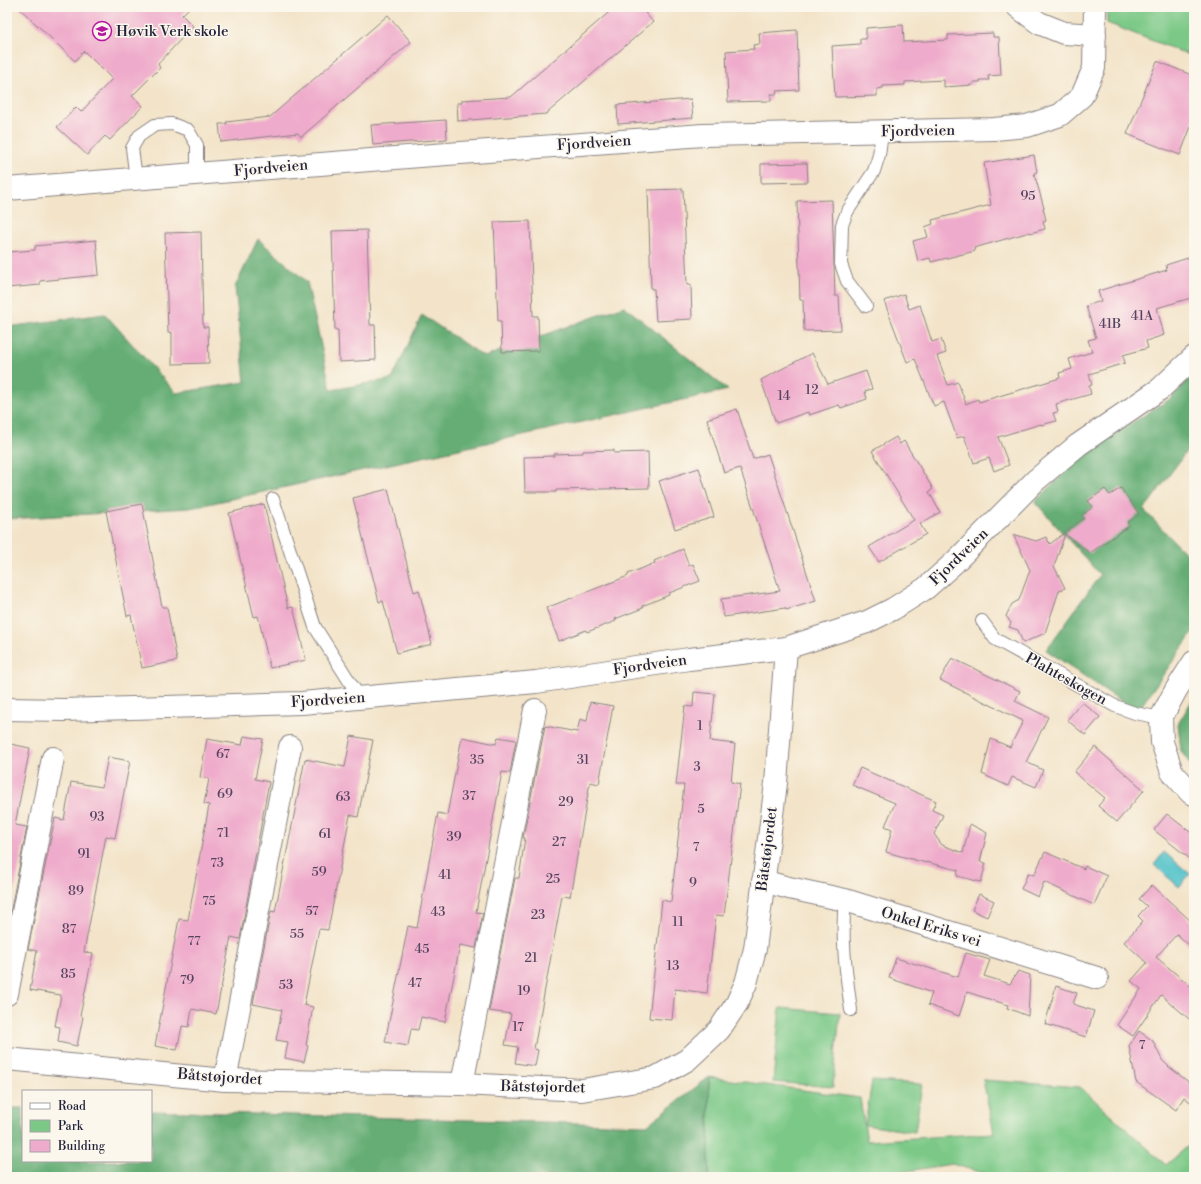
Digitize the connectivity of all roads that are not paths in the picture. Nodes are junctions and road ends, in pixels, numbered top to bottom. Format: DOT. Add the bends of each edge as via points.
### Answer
graph roads {
  1 [pos="1018,7"];
  2 [pos="1095,7"];
  3 [pos="1095,35"];
  4 [pos="882,132"];
  5 [pos="197,174"];
  6 [pos="136,179"];
  7 [pos="7,189"];
  8 [pos="866,306"];
  9 [pos="1194,357"];
  10 [pos="274,499"];
  11 [pos="982,621"];
  12 [pos="786,648"];
  13 [pos="1194,662"];
  14 [pos="360,698"];
  15 [pos="7,709"];
  16 [pos="535,710"];
  17 [pos="1161,718"];
  18 [pos="290,747"];
  19 [pos="53,758"];
  20 [pos="1194,794"];
  21 [pos="764,881"];
  22 [pos="846,900"];
  23 [pos="1097,978"];
  24 [pos="7,994"];
  25 [pos="851,1010"];
  26 [pos="7,1059"];
  27 [pos="225,1080"];
  28 [pos="462,1084"];
  1 -- 3 [label="street" via="1039,23 1064,33"];
  2 -- 3 [label="street, Fjordveien"];
  3 -- 4 [label="street, Fjordveien" via="1094,68 1082,96 1060,115 1027,126"];
  4 -- 5 [label="street, Fjordveien" via="703,135"];
  4 -- 8 [label="lane" via="874,171 842,225 841,264 846,281"];
  5 -- 6 [label="street, Fjordveien"];
  5 -- 6 [label="lane" via="197,145 188,130 172,124 155,125 139,136 132,148"];
  6 -- 7 [label="street, Fjordveien"];
  9 -- 12 [label="street, Fjordveien" via="1160,389 1078,445 1036,480 926,588 867,622"];
  10 -- 14 [label="lane" via="315,627"];
  11 -- 17 [label="lane, Plahteskogen" via="995,639 1094,695 1135,713"];
  12 -- 14 [label="street, Fjordveien" via="689,659 536,682"];
  12 -- 21 [label="street, Båtstøjordet" via="776,783"];
  13 -- 17 [label="street"];
  14 -- 15 [label="street, Fjordveien" via="302,703 64,710"];
  16 -- 28 [label="street"];
  17 -- 20 [label="street" via="1162,742 1172,772"];
  18 -- 27 [label="street"];
  19 -- 24 [label="street"];
  21 -- 22 [label="street, Onkel Eriks vei"];
  21 -- 28 [label="street, Båtstøjordet" via="755,949 746,983 737,1004 719,1030 687,1060 655,1078 582,1090"];
  22 -- 23 [label="street, Onkel Eriks vei"];
  22 -- 25 [label="lane" via="843,918 843,955"];
  26 -- 27 [label="street, Båtstøjordet"];
  27 -- 28 [label="street, Båtstøjordet"];
}
